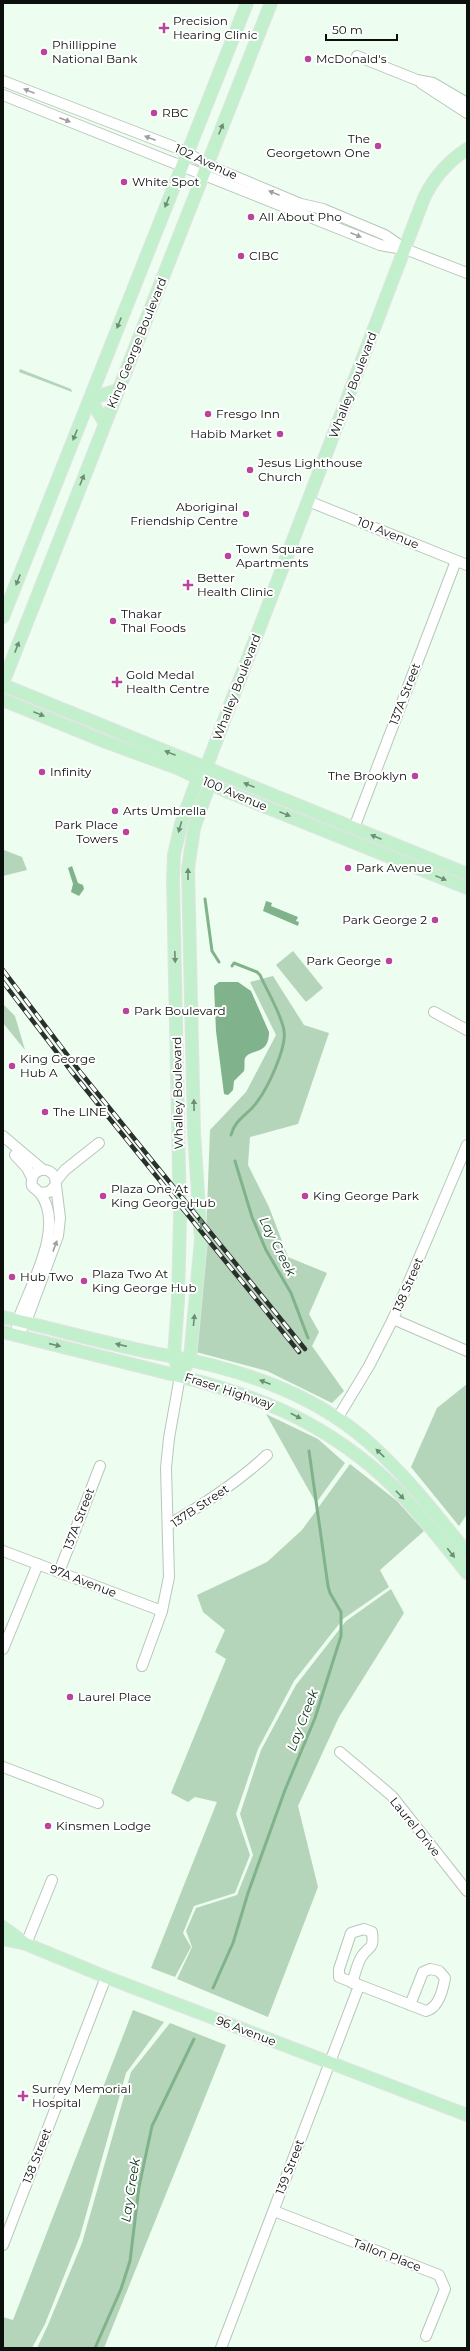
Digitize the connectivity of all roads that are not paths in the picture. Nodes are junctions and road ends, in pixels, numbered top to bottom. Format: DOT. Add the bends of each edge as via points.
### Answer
graph roads {
  1 [pos="247,3"];
  2 [pos="271,3"];
  3 [pos="357,56"];
  4 [pos="417,80"];
  5 [pos="3,81"];
  6 [pos="3,95"];
  7 [pos="467,103"];
  8 [pos="467,113"];
  9 [pos="467,149"];
  10 [pos="187,152"];
  11 [pos="182,166"];
  12 [pos="205,169"];
  13 [pos="405,249"];
  14 [pos="467,274"];
  15 [pos="118,390"];
  16 [pos="90,399"];
  17 [pos="105,423"];
  18 [pos="308,501"];
  19 [pos="456,560"];
  20 [pos="467,565"];
  21 [pos="3,617"];
  22 [pos="3,684"];
  23 [pos="3,700"];
  24 [pos="206,768"];
  25 [pos="198,778"];
  26 [pos="210,783"];
  27 [pos="354,828"];
  28 [pos="467,874"];
  29 [pos="467,888"];
  30 [pos="434,1012"];
  31 [pos="467,1030"];
  32 [pos="3,1136"];
  33 [pos="99,1143"];
  34 [pos="3,1145"];
  35 [pos="467,1145"];
  36 [pos="46,1170"];
  37 [pos="65,1170"];
  38 [pos="32,1178"];
  39 [pos="56,1183"];
  40 [pos="40,1193"];
  41 [pos="3,1317"];
  42 [pos="393,1319"];
  43 [pos="22,1321"];
  44 [pos="3,1332"];
  45 [pos="17,1336"];
  46 [pos="467,1351"];
  47 [pos="174,1356"];
  48 [pos="190,1359"];
  49 [pos="180,1376"];
  50 [pos="337,1419"];
  51 [pos="267,1455"];
  52 [pos="100,1466"];
  53 [pos="168,1525"];
  54 [pos="3,1551"];
  55 [pos="467,1553"];
  56 [pos="38,1564"];
  57 [pos="59,1572"];
  58 [pos="467,1573"];
  59 [pos="162,1611"];
  60 [pos="3,1649"];
  61 [pos="142,1666"];
  62 [pos="340,1752"];
  63 [pos="3,1767"];
  64 [pos="98,1802"];
  65 [pos="52,1880"];
  66 [pos="467,1891"];
  67 [pos="3,1927"];
  68 [pos="3,1939"];
  69 [pos="26,1944"];
  70 [pos="106,1977"];
  71 [pos="355,1984"];
  72 [pos="410,2006"];
  73 [pos="330,2063"];
  74 [pos="467,2115"];
  75 [pos="274,2211"];
  76 [pos="3,2245"];
  77 [pos="426,2336"];
  78 [pos="220,2348"];
  1 -- 10 [label="main road, King George Boulevard"];
  12 -- 2 [label="main road, King George Boulevard, one-way"];
  3 -- 4 [label="street"];
  4 -- 7 [label="street" via="433,83"];
  4 -- 8 [label="street"];
  10 -- 5 [label="street, 102 Avenue, one-way"];
  6 -- 11 [label="street, 102 Avenue, one-way"];
  9 -- 13 [label="main road, Whalley Boulevard" via="445,166 430,186"];
  10 -- 11 [label="main road, King George Boulevard"];
  10 -- 12 [label="street, 102 Avenue"];
  11 -- 12 [label="street, 102 Avenue"];
  11 -- 16 [label="main road, King George Boulevard, one-way"];
  12 -- 13 [label="street, 102 Avenue" via="380,245"];
  12 -- 15 [label="main road, King George Boulevard"];
  13 -- 14 [label="street, 102 Avenue"];
  13 -- 18 [label="main road, Whalley Boulevard"];
  15 -- 16 [label="main road"];
  15 -- 17 [label="main road, King George Boulevard"];
  16 -- 17 [label="main road"];
  16 -- 21 [label="main road, King George Boulevard, one-way"];
  22 -- 17 [label="main road, King George Boulevard, one-way"];
  18 -- 19 [label="street, 101 Avenue"];
  18 -- 24 [label="main road, Whalley Boulevard"];
  19 -- 20 [label="street, 101 Avenue"];
  19 -- 27 [label="street, 137A Street"];
  24 -- 22 [label="main road, 100 Avenue, one-way"];
  23 -- 25 [label="main road, 100 Avenue, one-way"];
  24 -- 25 [label="main road, Whalley Boulevard"];
  24 -- 26 [label="main road"];
  27 -- 24 [label="main road, 100 Avenue, one-way"];
  25 -- 26 [label="main road, 100 Avenue"];
  25 -- 47 [label="main road, Whalley Boulevard, one-way" via="176,840 173,867 180,1211"];
  26 -- 29 [label="main road, 100 Avenue, one-way"];
  48 -- 26 [label="main road, Whalley Boulevard, one-way" via="201,1240 194,1133 188,869 194,828"];
  28 -- 27 [label="main road, 100 Avenue, one-way"];
  30 -- 31 [label="street"];
  32 -- 36 [label="street"];
  33 -- 37 [label="street"];
  34 -- 38 [label="street" via="23,1163"];
  35 -- 42 [label="street, 138 Street"];
  36 -- 37 [label="street"];
  36 -- 38 [label="street" via="36,1172"];
  36 -- 39 [label="street"];
  37 -- 39 [label="street"];
  38 -- 40 [label="street" via="32,1186"];
  39 -- 40 [label="street" via="49,1192"];
  43 -- 39 [label="street, one-way" via="58,1236 60,1218"];
  40 -- 43 [label="street" via="49,1214 49,1234"];
  41 -- 43 [label="main road, Fraser Highway"];
  42 -- 46 [label="street"];
  42 -- 50 [label="street, 138 Street" via="369,1366"];
  43 -- 45 [label="street"];
  47 -- 43 [label="main road, Fraser Highway, one-way"];
  44 -- 45 [label="main road, Fraser Highway"];
  45 -- 49 [label="main road, Fraser Highway, one-way"];
  47 -- 48 [label="main road, Fraser Highway"];
  47 -- 49 [label="main road, Whalley Boulevard"];
  48 -- 49 [label="main road, Whalley Boulevard"];
  50 -- 48 [label="main road, Fraser Highway, one-way" via="273,1385"];
  49 -- 53 [label="street, Whalley Boulevard" via="166,1468"];
  49 -- 58 [label="main road, Fraser Highway, one-way" via="256,1398 313,1425 334,1439 373,1468 392,1486 430,1527"];
  55 -- 50 [label="main road, Fraser Highway, one-way" via="396,1469 366,1440"];
  51 -- 53 [label="street, 137B Street" via="236,1482"];
  52 -- 57 [label="street, 137A Street"];
  53 -- 59 [label="street, 137B Street" via="169,1577"];
  54 -- 56 [label="street, 97A Avenue"];
  56 -- 57 [label="street, 97A Avenue"];
  56 -- 60 [label="street"];
  57 -- 59 [label="street, 97A Avenue"];
  59 -- 61 [label="street, 137B Street"];
  62 -- 66 [label="street, Laurel Drive" via="392,1796"];
  63 -- 64 [label="street"];
  65 -- 69 [label="street"];
  67 -- 69 [label="main road, 96 Avenue"];
  68 -- 69 [label="main road, 96 Avenue"];
  69 -- 70 [label="main road, 96 Avenue"];
  70 -- 73 [label="main road, 96 Avenue"];
  70 -- 76 [label="street, 138 Street"];
  71 -- 71 [label="street, 139 Street" via="362,1956 370,1949 373,1940 372,1932 364,1929 352,1933 339,1969 339,1977"];
  71 -- 72 [label="street, 139 Street"];
  71 -- 73 [label="street, 139 Street"];
  73 -- 74 [label="main road, 96 Avenue"];
  73 -- 75 [label="street, 139 Street"];
  75 -- 77 [label="street, Tallon Place" via="439,2275 445,2289"];
  75 -- 78 [label="street, 139 Street"];
}
